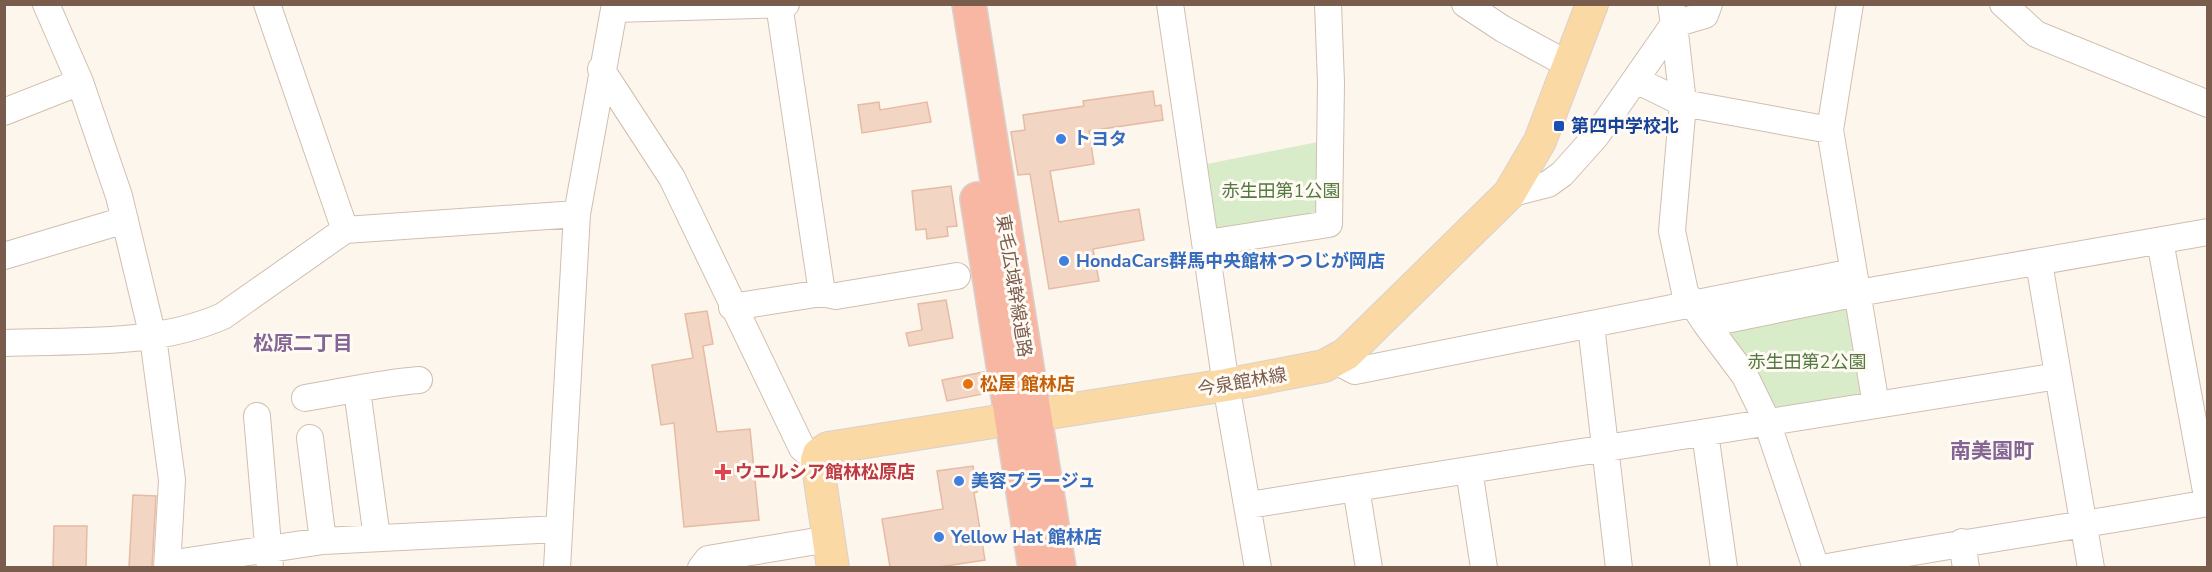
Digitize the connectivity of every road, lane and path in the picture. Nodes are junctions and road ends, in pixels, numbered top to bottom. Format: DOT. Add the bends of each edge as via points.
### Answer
graph roads {
  1 [pos="46,4"];
  2 [pos="267,4"];
  3 [pos="948,4"];
  4 [pos="969,4"];
  5 [pos="1170,4"];
  6 [pos="1328,4"];
  7 [pos="1465,4"];
  8 [pos="1592,4"];
  9 [pos="1709,4"];
  10 [pos="1850,4"];
  11 [pos="2003,4"];
  12 [pos="782,5"];
  13 [pos="614,7"];
  14 [pos="1673,14"];
  15 [pos="1569,65"];
  16 [pos="601,69"];
  17 [pos="1636,80"];
  18 [pos="80,82"];
  19 [pos="1683,103"];
  20 [pos="2208,104"];
  21 [pos="4,112"];
  22 [pos="1830,130"];
  23 [pos="1509,194"];
  24 [pos="578,214"];
  25 [pos="125,220"];
  26 [pos="345,230"];
  27 [pos="2208,232"];
  28 [pos="2160,241"];
  29 [pos="1207,243"];
  30 [pos="4,256"];
  31 [pos="2039,263"];
  32 [pos="957,276"];
  33 [pos="1856,283"];
  34 [pos="822,293"];
  35 [pos="732,307"];
  36 [pos="1700,315"];
  37 [pos="1591,325"];
  38 [pos="153,337"];
  39 [pos="4,343"];
  40 [pos="1336,362"];
  41 [pos="2058,376"];
  42 [pos="419,380"];
  43 [pos="1226,385"];
  44 [pos="357,390"];
  45 [pos="305,398"];
  46 [pos="1876,405"];
  47 [pos="257,416"];
  48 [pos="1023,419"];
  49 [pos="1768,423"];
  50 [pos="1705,433"];
  51 [pos="310,438"];
  52 [pos="1604,449"];
  53 [pos="817,460"];
  54 [pos="1469,470"];
  55 [pos="1356,488"];
  56 [pos="2208,502"];
  57 [pos="1249,506"];
  58 [pos="2083,525"];
  59 [pos="559,529"];
  60 [pos="377,538"];
  61 [pos="323,541"];
  62 [pos="1962,542"];
  63 [pos="831,553"];
  64 [pos="269,558"];
  65 [pos="167,566"];
  66 [pos="557,567"];
  67 [pos="701,567"];
  68 [pos="1035,567"];
  69 [pos="1059,567"];
  70 [pos="1258,567"];
  71 [pos="1369,567"];
  72 [pos="1484,567"];
  73 [pos="1619,567"];
  74 [pos="1724,567"];
  75 [pos="1816,567"];
  76 [pos="1823,567"];
  77 [pos="1966,567"];
  78 [pos="2091,567"];
  1 -- 18 [label="street"];
  2 -- 26 [label="street"];
  3 -- 48 [label="highway, 東毛広域幹線道路"];
  4 -- 48 [label="highway, 東毛広域幹線道路"];
  5 -- 29 [label="street"];
  6 -- 29 [label="street" via="1329,224"];
  7 -- 15 [label="street"];
  8 -- 15 [label="main road, 今泉館林線"];
  9 -- 14 [label="street" via="1705,15"];
  10 -- 22 [label="street"];
  11 -- 20 [label="street" via="2036,34"];
  12 -- 13 [label="street"];
  12 -- 34 [label="street"];
  13 -- 16 [label="street"];
  14 -- 17 [label="street"];
  14 -- 19 [label="street"];
  15 -- 23 [label="main road, 今泉館林線" via="1540,141"];
  16 -- 24 [label="street"];
  16 -- 35 [label="street" via="672,178"];
  17 -- 19 [label="street"];
  17 -- 23 [label="street" via="1596,136 1562,174 1548,184"];
  18 -- 21 [label="street"];
  18 -- 25 [label="street"];
  19 -- 22 [label="street"];
  19 -- 36 [label="street" via="1672,231 1685,291"];
  22 -- 33 [label="street"];
  23 -- 40 [label="main road, 今泉館林線"];
  24 -- 26 [label="street"];
  24 -- 59 [label="street"];
  25 -- 30 [label="street"];
  25 -- 38 [label="street"];
  26 -- 38 [label="street" via="223,316"];
  27 -- 28 [label="street"];
  28 -- 31 [label="street"];
  28 -- 56 [label="street"];
  29 -- 43 [label="street"];
  31 -- 33 [label="street"];
  31 -- 41 [label="street"];
  32 -- 34 [label="street" via="836,296"];
  33 -- 36 [label="street"];
  33 -- 46 [label="street"];
  34 -- 35 [label="street"];
  35 -- 53 [label="street" via="802,448"];
  36 -- 37 [label="street"];
  36 -- 49 [label="street" via="1745,376"];
  37 -- 40 [label="street" via="1355,371"];
  37 -- 52 [label="street"];
  38 -- 39 [label="street"];
  38 -- 65 [label="street" via="172,480"];
  40 -- 43 [label="main road, 今泉館林線"];
  41 -- 46 [label="street"];
  41 -- 58 [label="street"];
  42 -- 44 [label="street" via="383,382"];
  43 -- 48 [label="main road, 今泉館林線"];
  43 -- 57 [label="street"];
  44 -- 45 [label="street"];
  44 -- 60 [label="street"];
  46 -- 49 [label="street"];
  47 -- 64 [label="street"];
  48 -- 53 [label="main road, 今泉館林線" via="828,448"];
  48 -- 68 [label="highway, 東毛広域幹線道路"];
  48 -- 69 [label="highway, 東毛広域幹線道路"];
  49 -- 50 [label="street"];
  49 -- 75 [label="street"];
  50 -- 52 [label="street"];
  50 -- 74 [label="street"];
  51 -- 61 [label="street"];
  52 -- 54 [label="street"];
  52 -- 73 [label="street"];
  53 -- 63 [label="main road"];
  54 -- 55 [label="street"];
  54 -- 72 [label="street"];
  55 -- 57 [label="street"];
  55 -- 71 [label="street"];
  56 -- 58 [label="street"];
  57 -- 70 [label="street"];
  58 -- 62 [label="street"];
  58 -- 78 [label="street"];
  59 -- 60 [label="street"];
  59 -- 66 [label="street"];
  60 -- 61 [label="street"];
  61 -- 64 [label="street"];
  62 -- 76 [label="street"];
  62 -- 77 [label="street"];
  63 -- 67 [label="street" via="708,560"];
  64 -- 65 [label="street"];
}
